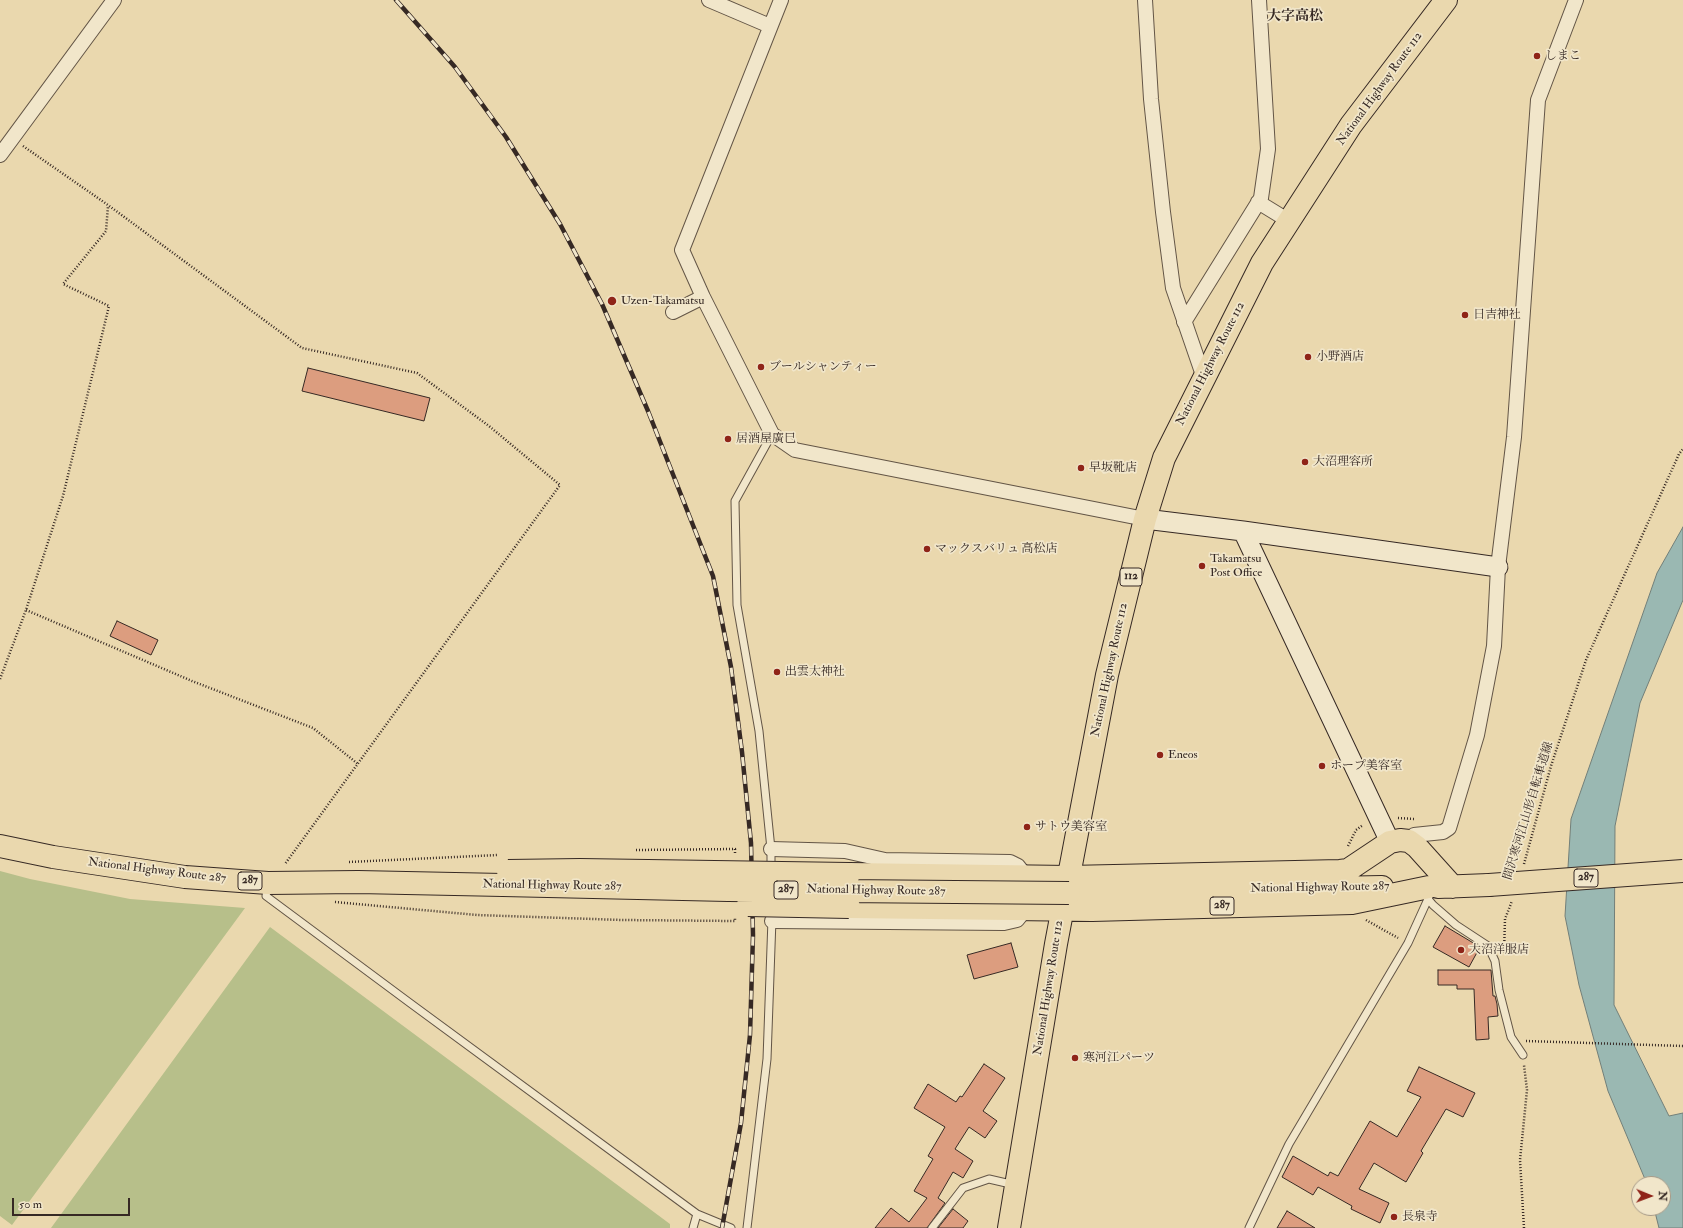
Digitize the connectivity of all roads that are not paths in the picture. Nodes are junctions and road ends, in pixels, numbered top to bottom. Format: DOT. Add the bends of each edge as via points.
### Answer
graph roads {
  1 [pos="114,0"];
  2 [pos="708,0"];
  3 [pos="781,0"];
  4 [pos="1145,0"];
  5 [pos="1258,0"];
  6 [pos="1446,0"];
  7 [pos="1576,0"];
  8 [pos="770,26"];
  9 [pos="0,155"];
  10 [pos="1258,202"];
  11 [pos="1289,221"];
  12 [pos="703,297"];
  13 [pos="673,312"];
  14 [pos="1184,322"];
  15 [pos="1204,378"];
  16 [pos="772,434"];
  17 [pos="1145,519"];
  18 [pos="1243,531"];
  19 [pos="1498,567"];
  20 [pos="1400,842"];
  21 [pos="0,846"];
  22 [pos="771,849"];
  23 [pos="1683,871"];
  24 [pos="1026,876"];
  25 [pos="1069,877"];
  26 [pos="268,882"];
  27 [pos="503,884"];
  28 [pos="1453,887"];
  29 [pos="1429,893"];
  30 [pos="1026,909"];
  31 [pos="1062,910"];
  32 [pos="772,921"];
  33 [pos="1523,1055"];
  34 [pos="1017,1185"];
  35 [pos="697,1214"];
  36 [pos="694,1228"];
  37 [pos="731,1228"];
  38 [pos="747,1228"];
  39 [pos="932,1228"];
  40 [pos="1009,1228"];
  41 [pos="1249,1228"];
  1 -- 9 [label="street"];
  2 -- 8 [label="street"];
  3 -- 8 [label="street"];
  4 -- 14 [label="street" via="1151,99 1163,212 1173,288"];
  5 -- 10 [label="street" via="1268,149 1261,198"];
  6 -- 11 [label="highway, National Highway Route 112 / 112" via="1351,125"];
  7 -- 19 [label="street" via="1538,100 1514,437"];
  8 -- 12 [label="street" via="682,250"];
  10 -- 11 [label="street"];
  10 -- 14 [label="street"];
  11 -- 15 [label="highway, National Highway Route 112 / 112" via="1262,263"];
  12 -- 13 [label="street"];
  12 -- 16 [label="street"];
  14 -- 15 [label="street"];
  15 -- 17 [label="highway, National Highway Route 112 / 112" via="1164,458"];
  16 -- 17 [label="street" via="795,450"];
  16 -- 22 [label="lane" via="735,501 737,605 759,731"];
  17 -- 18 [label="street"];
  17 -- 25 [label="highway, National Highway Route 112 / 112" via="1107,676"];
  18 -- 19 [label="street"];
  18 -- 20 [label="street"];
  19 -- 20 [label="street" via="1494,646 1478,735 1449,828 1443,832 1414,835"];
  20 -- 25 [label="highway, 287" via="1348,870 1340,871"];
  20 -- 28 [label="highway" via="1425,855"];
  21 -- 26 [label="highway, National Highway Route 287 / 287" via="53,857 185,877"];
  22 -- 24 [label="street" via="844,851 885,860 1010,862 1018,866"];
  22 -- 32 [label="lane"];
  23 -- 28 [label="highway, National Highway Route 287 / 287, bridge"];
  24 -- 25 [label="highway, 287"];
  24 -- 27 [label="highway, 287, bridge" via="580,870"];
  25 -- 31 [label="highway, National Highway Route 112 / 112"];
  26 -- 27 [label="highway, National Highway Route 287 / 287"];
  26 -- 35 [label="lane" via="266,896"];
  27 -- 29 [label="highway, National Highway Route 287 / 287, bridge" via="728,890 1069,893 1395,886"];
  27 -- 30 [label="highway, 287, bridge" via="580,901"];
  28 -- 29 [label="highway, National Highway Route 287 / 287"];
  29 -- 31 [label="highway, 287" via="1352,903"];
  29 -- 33 [label="lane" via="1456,926 1488,946 1495,960 1499,990 1511,1037"];
  29 -- 41 [label="lane" via="1408,943 1289,1144"];
  30 -- 31 [label="highway, 287"];
  30 -- 32 [label="street" via="1017,920 1004,923"];
  31 -- 34 [label="highway, National Highway Route 112 / 112"];
  32 -- 38 [label="lane" via="767,1060"];
  34 -- 39 [label="lane" via="989,1179 963,1188"];
  34 -- 40 [label="highway, National Highway Route 112 / 112"];
  35 -- 36 [label="lane"];
  35 -- 37 [label="lane"];
}
